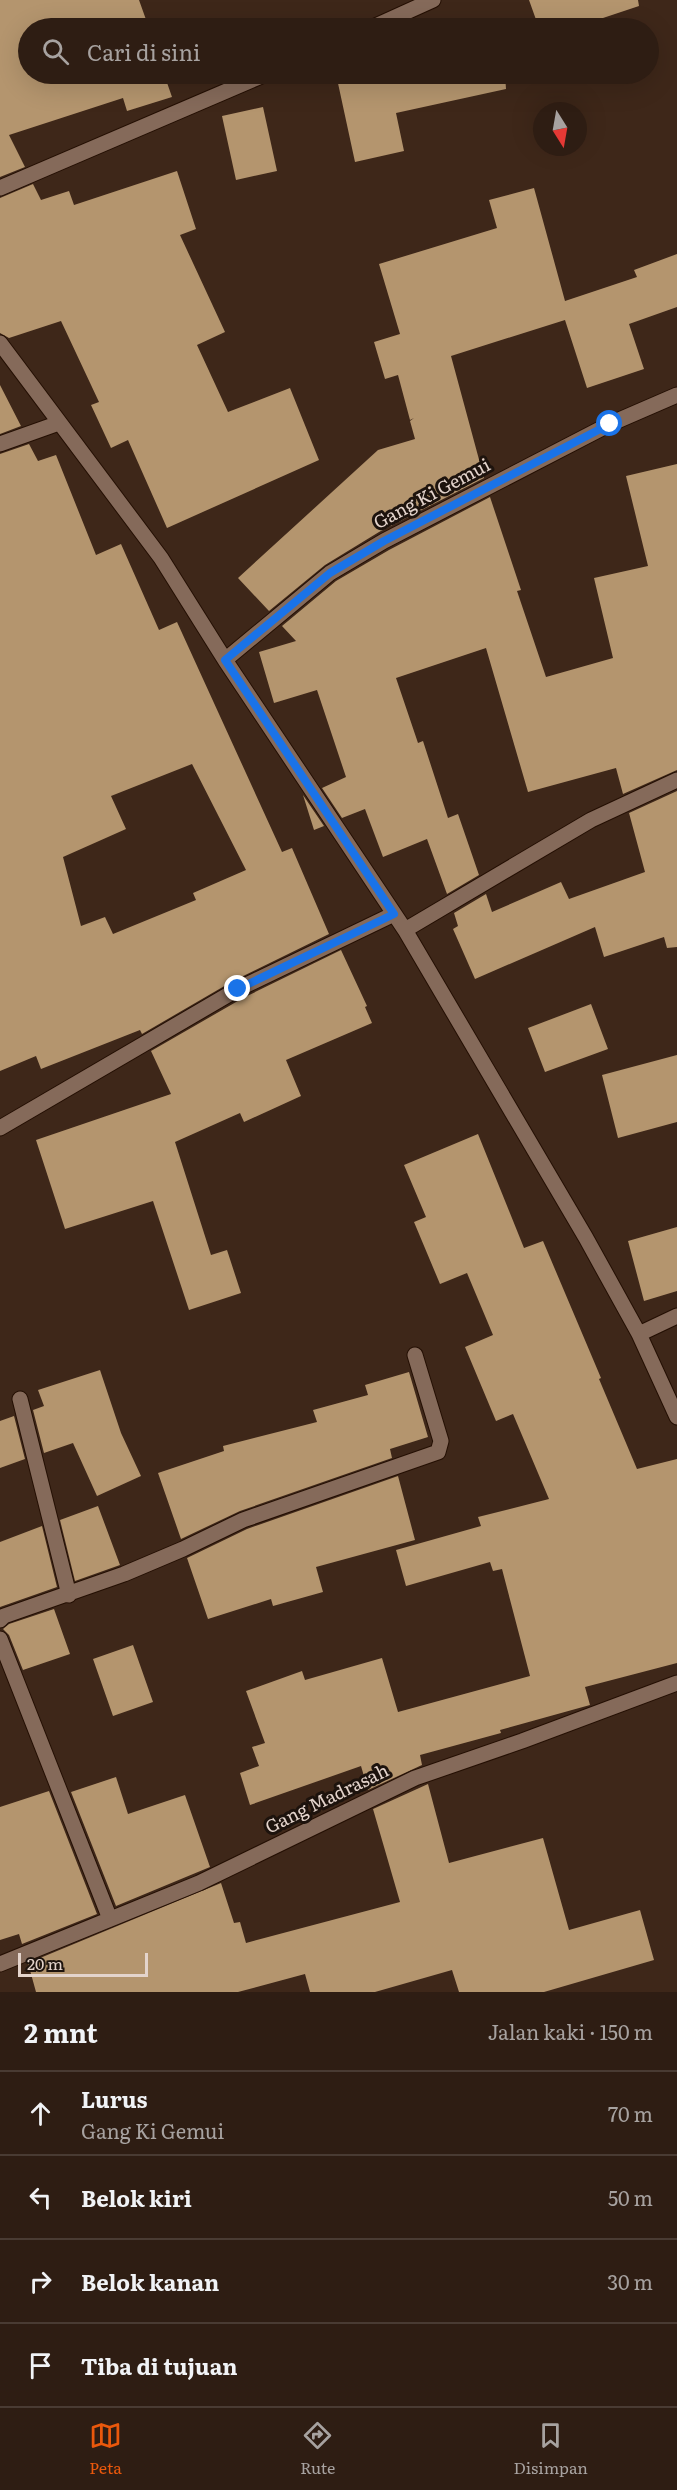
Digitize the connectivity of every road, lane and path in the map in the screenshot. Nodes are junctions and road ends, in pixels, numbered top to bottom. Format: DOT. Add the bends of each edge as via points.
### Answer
graph roads {
  1 [pos="433,0"];
  2 [pos="393,18"];
  3 [pos="243,84"];
  4 [pos="0,188"];
  5 [pos="0,343"];
  6 [pos="677,395"];
  7 [pos="59,423"];
  8 [pos="0,444"];
  9 [pos="225,660"];
  10 [pos="677,780"];
  11 [pos="394,914"];
  12 [pos="405,930"];
  13 [pos="0,1128"];
  14 [pos="677,1316"];
  15 [pos="639,1334"];
  16 [pos="415,1355"];
  17 [pos="20,1398"];
  18 [pos="677,1417"];
  19 [pos="69,1595"];
  20 [pos="0,1620"];
  21 [pos="0,1639"];
  22 [pos="677,1683"];
  23 [pos="110,1919"];
  24 [pos="0,1964"];
  1 -- 2 [label="street"];
  3 -- 4 [label="street"];
  5 -- 7 [label="street"];
  6 -- 9 [label="street, Gang Ki Gemui" via="610,424 384,541 330,573"];
  7 -- 8 [label="street"];
  7 -- 9 [label="street" via="161,558"];
  9 -- 11 [label="street"];
  10 -- 12 [label="street" via="591,820"];
  11 -- 12 [label="street"];
  11 -- 13 [label="street" via="238,989"];
  12 -- 15 [label="street"];
  14 -- 15 [label="street"];
  15 -- 18 [label="street"];
  16 -- 19 [label="street" via="441,1441 438,1452 243,1520"];
  17 -- 19 [label="street"];
  19 -- 20 [label="street"];
  21 -- 23 [label="street"];
  22 -- 23 [label="street, Gang Madrasah" via="415,1778 199,1883"];
  23 -- 24 [label="street, Gang Madrasah"];
}
